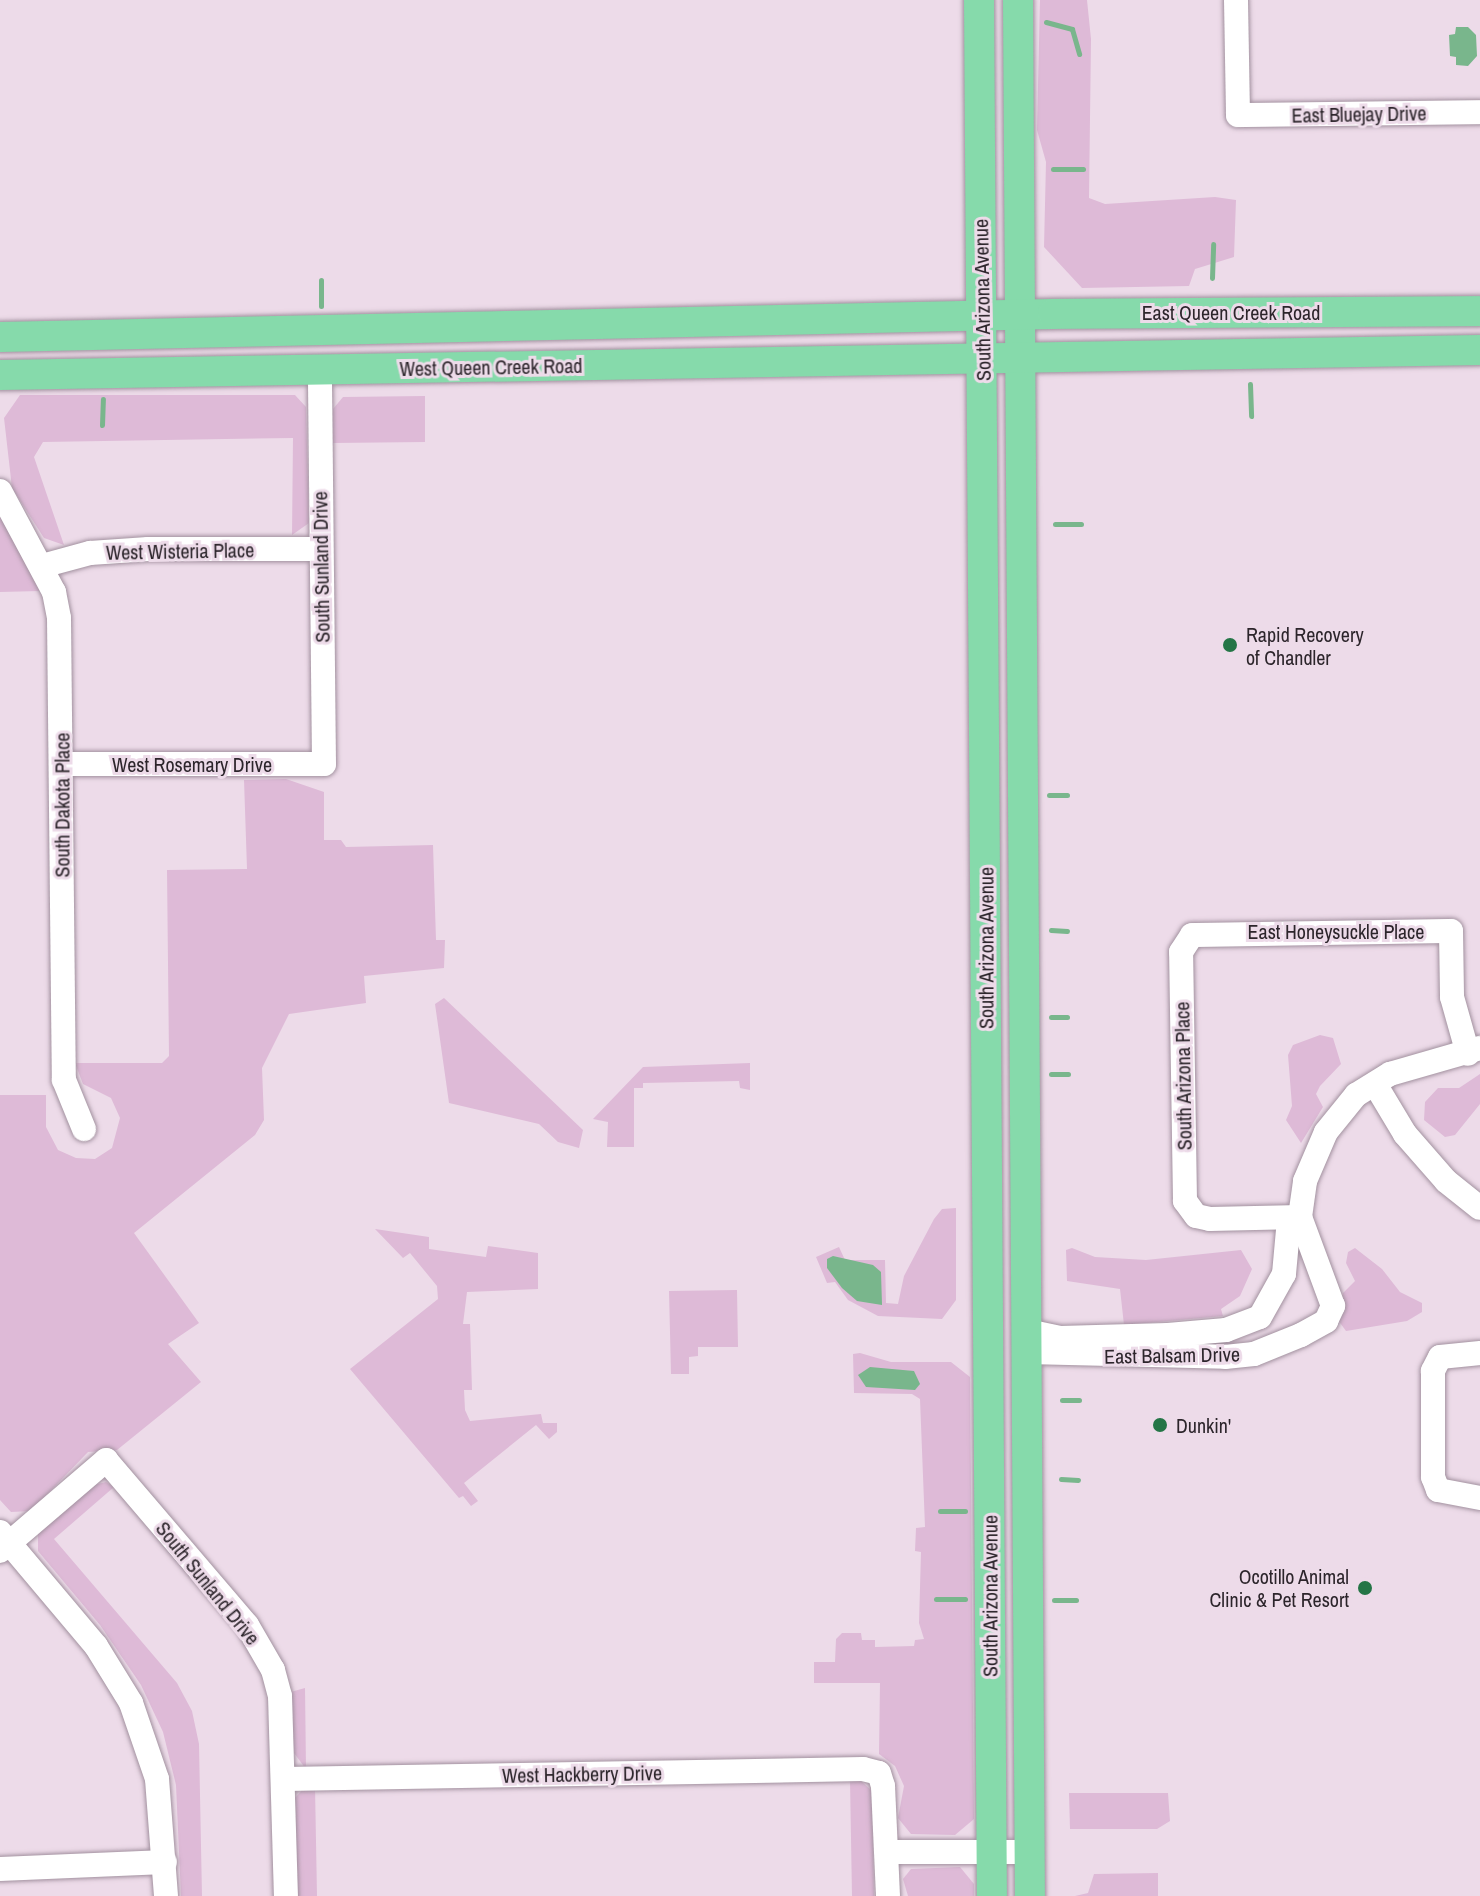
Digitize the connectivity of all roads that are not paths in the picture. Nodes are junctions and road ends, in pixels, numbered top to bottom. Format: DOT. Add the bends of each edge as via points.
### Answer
graph roads {
  1 [pos="979,0"];
  2 [pos="1018,0"];
  3 [pos="1236,0"];
  4 [pos="1480,112"];
  5 [pos="1480,311"];
  6 [pos="1021,314"];
  7 [pos="982,315"];
  8 [pos="0,337"];
  9 [pos="1480,350"];
  10 [pos="983,362"];
  11 [pos="1021,362"];
  12 [pos="320,369"];
  13 [pos="0,375"];
  14 [pos="0,491"];
  15 [pos="320,549"];
  16 [pos="42,566"];
  17 [pos="61,764"];
  18 [pos="324,764"];
  19 [pos="986,840"];
  20 [pos="1024,840"];
  21 [pos="1192,935"];
  22 [pos="1474,1051"];
  23 [pos="1375,1084"];
  24 [pos="84,1129"];
  25 [pos="1480,1208"];
  26 [pos="1300,1217"];
  27 [pos="1294,1257"];
  28 [pos="1027,1342"];
  29 [pos="1480,1353"];
  30 [pos="1469,1498"];
  31 [pos="3,1542"];
  32 [pos="285,1779"];
  33 [pos="991,1851"];
  34 [pos="887,1852"];
  35 [pos="1029,1852"];
  36 [pos="165,1862"];
  37 [pos="0,1869"];
  38 [pos="166,1896"];
  39 [pos="286,1896"];
  40 [pos="888,1896"];
  41 [pos="992,1896"];
  42 [pos="1030,1896"];
  1 -- 7 [label="main road, South Arizona Avenue"];
  2 -- 6 [label="main road, South Arizona Avenue"];
  3 -- 4 [label="street, East Bluejay Drive" via="1238,115"];
  5 -- 6 [label="main road, East Queen Creek Road"];
  6 -- 7 [label="main road, East Queen Creek Road"];
  6 -- 11 [label="main road, South Arizona Avenue"];
  7 -- 8 [label="main road, West Queen Creek Road"];
  7 -- 10 [label="main road, South Arizona Avenue"];
  9 -- 11 [label="main road"];
  10 -- 11 [label="main road"];
  10 -- 12 [label="main road, West Queen Creek Road"];
  10 -- 19 [label="main road, South Arizona Avenue"];
  11 -- 20 [label="main road, South Arizona Avenue"];
  12 -- 13 [label="main road, West Queen Creek Road"];
  12 -- 15 [label="street, South Sunland Drive"];
  14 -- 16 [label="street, South Dakota Place"];
  15 -- 16 [label="street, West Wisteria Place" via="148,549 90,553"];
  15 -- 18 [label="street, South Sunland Drive"];
  16 -- 17 [label="street, South Dakota Place" via="59,618"];
  17 -- 18 [label="street, West Rosemary Drive"];
  17 -- 24 [label="street, South Dakota Place" via="64,1080"];
  19 -- 20 [label="main road"];
  19 -- 33 [label="main road, South Arizona Avenue"];
  20 -- 28 [label="main road, South Arizona Avenue"];
  21 -- 22 [label="street, East Honeysuckle Place" via="1451,931 1452,997"];
  21 -- 26 [label="street, South Arizona Place" via="1181,952 1185,1201 1196,1216"];
  22 -- 23 [label="street, East Balsam Drive" via="1390,1074"];
  23 -- 25 [label="street" via="1405,1134 1446,1181"];
  23 -- 26 [label="street, East Balsam Drive" via="1356,1095 1326,1132 1305,1181"];
  26 -- 27 [label="street, East Balsam Drive" via="1288,1230"];
  27 -- 28 [label="street, East Balsam Drive" via="1260,1317 1226,1330"];
  27 -- 28 [label="street, East Balsam Drive" via="1319,1274 1333,1306 1326,1321 1254,1354 1061,1357"];
  28 -- 35 [label="main road, South Arizona Avenue"];
  29 -- 30 [label="street" via="1440,1357 1433,1371 1433,1477 1438,1490"];
  31 -- 32 [label="street, South Sunland Drive" via="106,1460 261,1646 280,1696"];
  31 -- 36 [label="street" via="96,1646 131,1703 157,1779"];
  32 -- 34 [label="street, West Hackberry Drive" via="879,1773"];
  32 -- 39 [label="street, South Sunland Drive"];
  33 -- 34 [label="street"];
  33 -- 35 [label="street"];
  33 -- 41 [label="main road, South Arizona Avenue"];
  34 -- 40 [label="street"];
  35 -- 42 [label="main road, South Arizona Avenue"];
  36 -- 37 [label="street"];
  36 -- 38 [label="street"];
}
